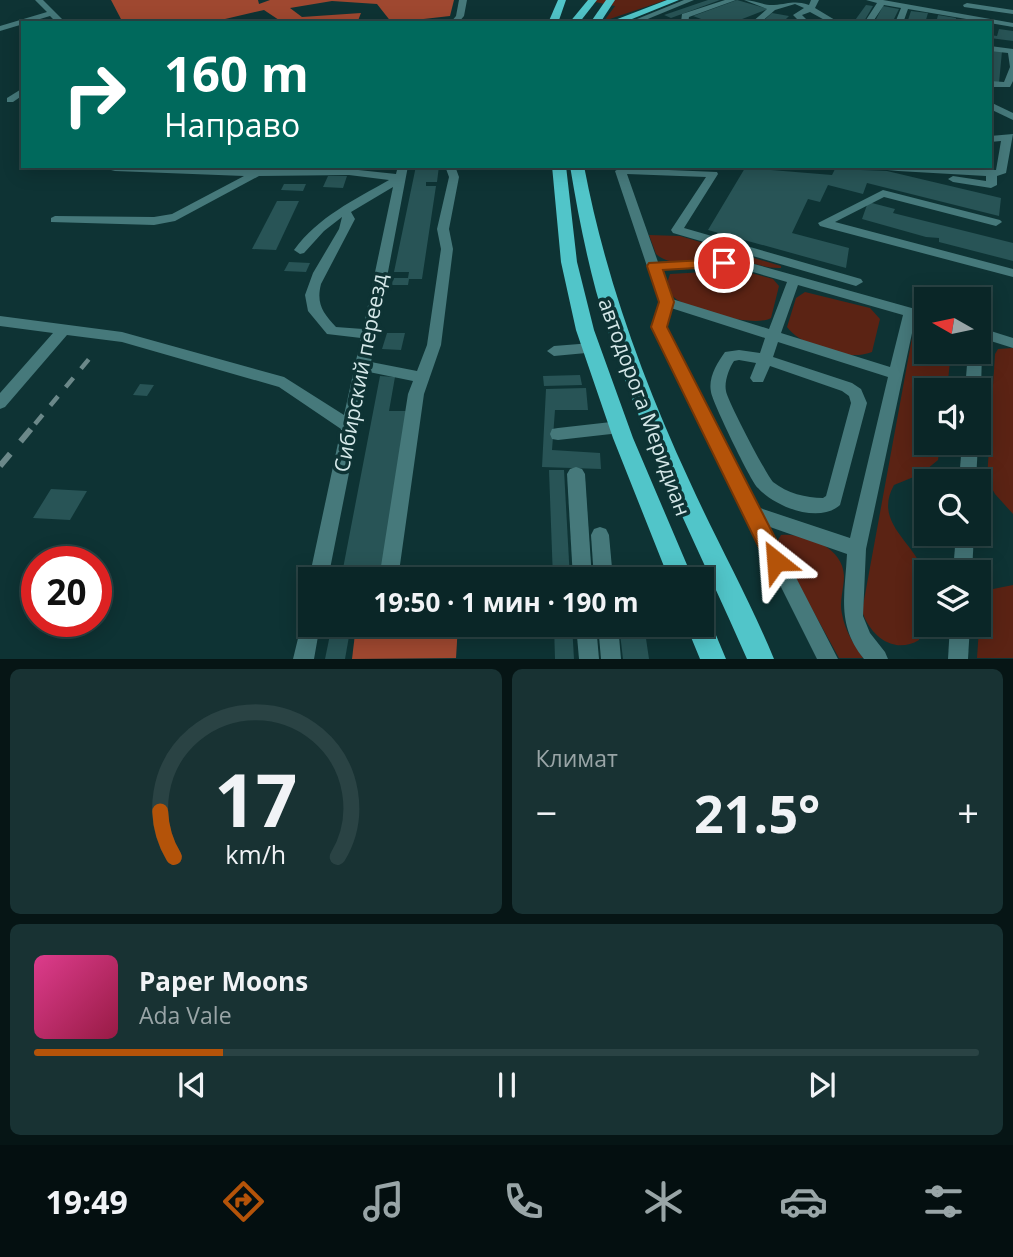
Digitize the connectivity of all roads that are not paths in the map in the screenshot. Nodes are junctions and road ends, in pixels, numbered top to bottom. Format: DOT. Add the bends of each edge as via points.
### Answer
graph roads {
  1 [pos="39,0"];
  2 [pos="463,0"];
  3 [pos="562,0"];
  4 [pos="674,0"];
  5 [pos="690,0"];
  6 [pos="732,0"];
  7 [pos="748,0"];
  8 [pos="795,0"];
  9 [pos="815,0"];
  10 [pos="870,0"];
  11 [pos="609,2"];
  12 [pos="882,2"];
  13 [pos="590,4"];
  14 [pos="967,5"];
  15 [pos="905,7"];
  16 [pos="772,8"];
  17 [pos="811,9"];
  18 [pos="933,12"];
  19 [pos="51,13"];
  20 [pos="642,14"];
  21 [pos="962,20"];
  22 [pos="1010,20"];
  23 [pos="26,21"];
  24 [pos="60,21"];
  25 [pos="456,21"];
  26 [pos="555,21"];
  27 [pos="576,21"];
  28 [pos="596,21"];
  29 [pos="619,21"];
  30 [pos="633,21"];
  31 [pos="686,21"];
  32 [pos="757,21"];
  33 [pos="804,21"];
  34 [pos="832,21"];
  35 [pos="869,21"];
  36 [pos="900,21"];
  37 [pos="931,21"];
  38 [pos="980,21"];
  39 [pos="21,22"];
  40 [pos="0,29"];
  41 [pos="992,32"];
  42 [pos="992,36"];
  43 [pos="1013,43"];
  44 [pos="992,48"];
  45 [pos="1013,68"];
  46 [pos="992,84"];
  47 [pos="21,92"];
  48 [pos="10,100"];
  49 [pos="992,106"];
  50 [pos="1013,117"];
  51 [pos="1010,138"];
  52 [pos="992,139"];
  53 [pos="115,168"];
  54 [pos="451,168"];
  55 [pos="559,168"];
  56 [pos="577,168"];
  57 [pos="914,168"];
  58 [pos="401,172"];
  59 [pos="257,173"];
  60 [pos="992,173"];
  61 [pos="939,176"];
  62 [pos="345,212"];
  63 [pos="54,220"];
  64 [pos="996,222"];
  65 [pos="300,250"];
  66 [pos="654,266"];
  67 [pos="1013,273"];
  68 [pos="794,279"];
  69 [pos="856,282"];
  70 [pos="666,302"];
  71 [pos="914,313"];
  72 [pos="0,321"];
  73 [pos="914,324"];
  74 [pos="63,330"];
  75 [pos="367,334"];
  76 [pos="773,336"];
  77 [pos="991,336"];
  78 [pos="1013,343"];
  79 [pos="592,348"];
  80 [pos="554,351"];
  81 [pos="765,359"];
  82 [pos="361,365"];
  83 [pos="895,374"];
  84 [pos="422,377"];
  85 [pos="758,377"];
  86 [pos="0,403"];
  87 [pos="620,426"];
  88 [pos="350,427"];
  89 [pos="558,434"];
  90 [pos="576,474"];
  91 [pos="750,513"];
  92 [pos="600,535"];
  93 [pos="857,549"];
  94 [pos="321,567"];
  95 [pos="391,567"];
  96 [pos="582,567"];
  97 [pos="603,567"];
  98 [pos="676,567"];
  99 [pos="308,637"];
  100 [pos="587,637"];
  101 [pos="609,637"];
  102 [pos="704,637"];
  103 [pos="959,637"];
  104 [pos="303,659"];
  105 [pos="589,659"];
  106 [pos="611,659"];
  107 [pos="713,659"];
  108 [pos="761,659"];
  109 [pos="828,659"];
  110 [pos="878,659"];
  111 [pos="958,659"];
  1 -- 19 [label="street"];
  2 -- 25 [label="street"];
  3 -- 26 [label="main road"];
  4 -- 20 [label="main road"];
  5 -- 20 [label="street"];
  6 -- 31 [label="street" via="685,16"];
  7 -- 16 [label="street"];
  8 -- 16 [label="street"];
  8 -- 17 [label="street"];
  9 -- 17 [label="street"];
  10 -- 12 [label="street"];
  11 -- 28 [label="main road"];
  12 -- 15 [label="street"];
  12 -- 35 [label="street"];
  13 -- 27 [label="main road"];
  14 -- 22 [label="street"];
  15 -- 18 [label="street"];
  15 -- 36 [label="street"];
  16 -- 32 [label="street"];
  17 -- 33 [label="street" via="797,15"];
  17 -- 34 [label="street"];
  18 -- 21 [label="street"];
  18 -- 37 [label="street"];
  19 -- 23 [label="street"];
  19 -- 24 [label="street"];
  20 -- 29 [label="main road"];
  20 -- 30 [label="street"];
  21 -- 38 [label="street"];
  22 -- 38 [label="street"];
  22 -- 41 [label="street"];
  39 -- 40 [label="street"];
  42 -- 43 [label="street"];
  44 -- 45 [label="street" via="1012,51"];
  45 -- 46 [label="street" via="1007,85"];
  47 -- 48 [label="street"];
  49 -- 50 [label="street"];
  51 -- 52 [label="street"];
  51 -- 60 [label="street" via="1001,173"];
  53 -- 59 [label="street"];
  54 -- 84 [label="street" via="454,177 443,229 447,249 434,345"];
  55 -- 79 [label="main road, автодорога Меридиан" via="571,270"];
  56 -- 108 [label="main road, автодорога Меридиан" via="616,329"];
  57 -- 60 [label="street"];
  58 -- 59 [label="street"];
  58 -- 62 [label="street"];
  58 -- 75 [label="street, Сибирский переезд"];
  59 -- 63 [label="street" via="175,217"];
  60 -- 61 [label="street" via="991,185"];
  62 -- 65 [label="street"];
  62 -- 75 [label="street" via="349,219 343,237 324,261 312,304 332,331"];
  64 -- 67 [label="street" via="883,193 824,223"];
  66 -- 68 [label="street" via="736,263"];
  66 -- 69 [label="street" via="620,172 713,174 677,230"];
  66 -- 70 [label="street"];
  68 -- 71 [label="street"];
  68 -- 76 [label="street"];
  70 -- 76 [label="street"];
  70 -- 91 [label="street" via="659,327"];
  72 -- 74 [label="street"];
  73 -- 83 [label="street"];
  74 -- 86 [label="street"];
  74 -- 88 [label="street" via="122,337 284,383"];
  75 -- 82 [label="street, Сибирский переезд"];
  76 -- 81 [label="street"];
  76 -- 83 [label="street"];
  77 -- 78 [label="street"];
  79 -- 80 [label="street"];
  79 -- 87 [label="main road, автодорога Меридиан"];
  81 -- 81 [label="street" via="730,356 722,367 718,391 766,488 803,503 827,506 834,500 841,475 859,403 856,393"];
  81 -- 85 [label="street"];
  82 -- 84 [label="street"];
  82 -- 88 [label="street, Сибирский переезд"];
  83 -- 93 [label="street"];
  84 -- 95 [label="street"];
  87 -- 89 [label="street"];
  87 -- 98 [label="main road, автодорога Меридиан"];
  88 -- 94 [label="street, Сибирский переезд"];
  90 -- 96 [label="street"];
  91 -- 93 [label="street"];
  91 -- 109 [label="street"];
  92 -- 97 [label="street"];
  93 -- 110 [label="street" via="853,616 862,640"];
  99 -- 104 [label="street"];
  100 -- 105 [label="street"];
  101 -- 106 [label="street"];
  102 -- 107 [label="main road"];
  103 -- 111 [label="street"];
}
